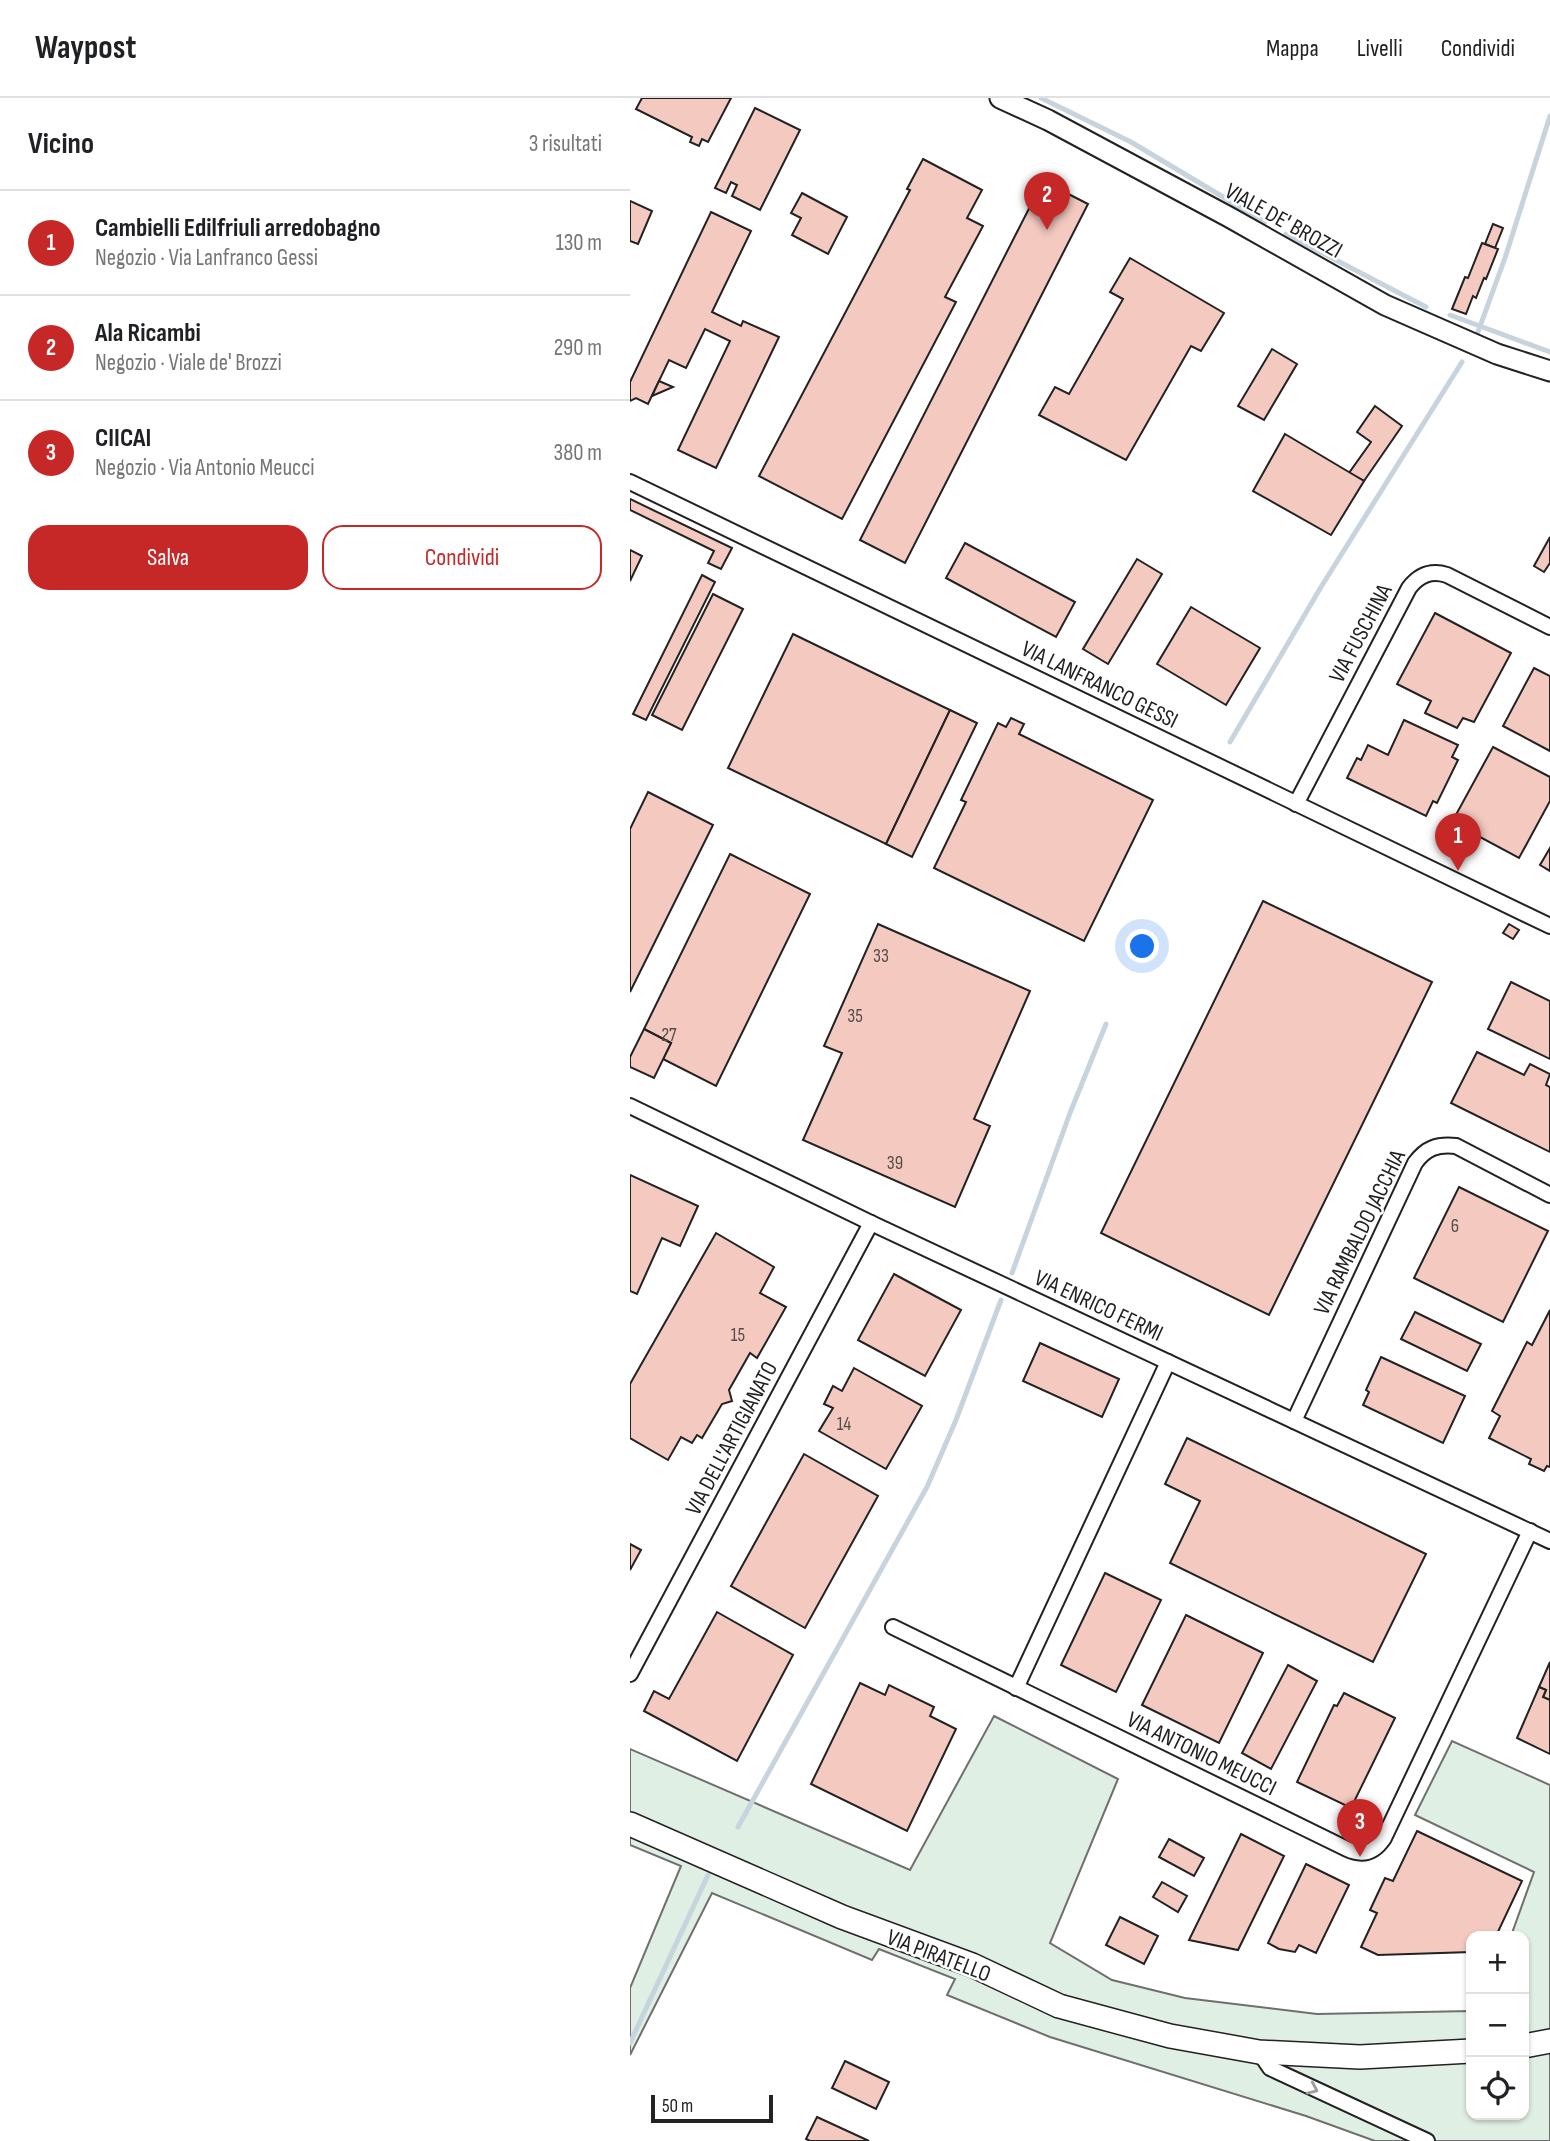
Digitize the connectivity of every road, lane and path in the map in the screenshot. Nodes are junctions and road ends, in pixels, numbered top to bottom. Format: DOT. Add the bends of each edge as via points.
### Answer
graph roads {
  1 [pos="1000,98"];
  2 [pos="1550,371"];
  3 [pos="630,482"];
  4 [pos="1550,627"];
  5 [pos="1296,804"];
  6 [pos="1550,926"];
  7 [pos="630,1106"];
  8 [pos="1550,1195"];
  9 [pos="871,1223"];
  10 [pos="1168,1362"];
  11 [pos="1294,1421"];
  12 [pos="1530,1531"];
  13 [pos="1550,1541"];
  14 [pos="893,1627"];
  15 [pos="630,1674"];
  16 [pos="1016,1688"];
  17 [pos="630,1824"];
  18 [pos="1466,2051"];
  19 [pos="1259,2052"];
  20 [pos="1427,2141"];
  1 -- 2 [label="street, VIALE DE' BROZZI" via="1229,216 1385,304 1497,354"];
  3 -- 5 [label="street, VIA LANFRANCO GESSI"];
  4 -- 5 [label="street, VIA FUSCHINA" via="1447,575 1421,576 1409,588"];
  5 -- 6 [label="street, VIA LANFRANCO GESSI"];
  7 -- 9 [label="street, VIA ENRICO FERMI"];
  8 -- 11 [label="street, VIA RAMBALDO JACCHIA" via="1456,1146 1432,1147 1422,1154"];
  9 -- 10 [label="street, VIA ENRICO FERMI"];
  9 -- 15 [label="street, VIA DELL'ARTIGIANATO"];
  10 -- 11 [label="street, VIA ENRICO FERMI"];
  10 -- 16 [label="street"];
  11 -- 12 [label="street, VIA ENRICO FERMI"];
  12 -- 13 [label="street, VIA ENRICO FERMI"];
  12 -- 16 [label="street, VIA ANTONIO MEUCCI" via="1384,1838 1372,1851 1355,1853"];
  14 -- 16 [label="street"];
  17 -- 19 [label="main road, VIA PIRATELLO" via="842,1917 972,1965 1059,2006 1170,2036"];
  18 -- 19 [label="main road, VIA PIRATELLO" via="1360,2057"];
  19 -- 20 [label="street, one-way" via="1270,2068"];
}
